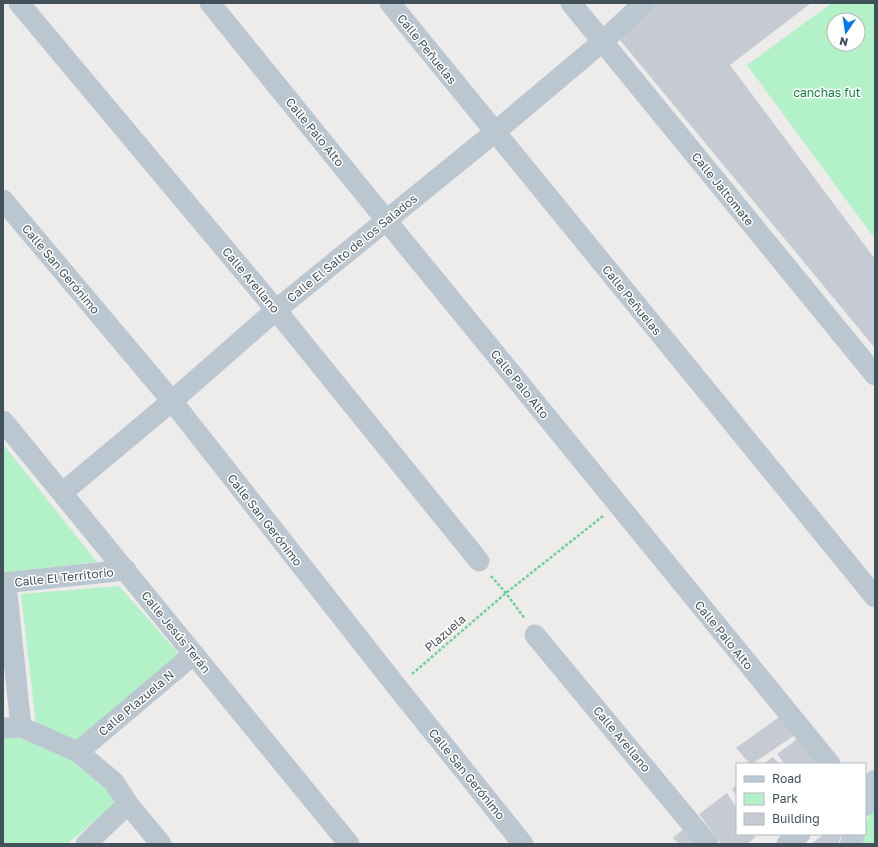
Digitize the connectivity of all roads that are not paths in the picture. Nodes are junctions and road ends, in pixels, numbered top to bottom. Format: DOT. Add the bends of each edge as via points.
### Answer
graph roads {
  1 [pos="19,3"];
  2 [pos="210,3"];
  3 [pos="390,3"];
  4 [pos="571,3"];
  5 [pos="644,3"];
  6 [pos="602,42"];
  7 [pos="495,132"];
  8 [pos="3,200"];
  9 [pos="386,220"];
  10 [pos="276,310"];
  11 [pos="875,375"];
  12 [pos="172,401"];
  13 [pos="3,421"];
  14 [pos="62,493"];
  15 [pos="479,561"];
  16 [pos="126,570"];
  17 [pos="5,583"];
  18 [pos="875,597"];
  19 [pos="536,634"];
  20 [pos="194,654"];
  21 [pos="12,728"];
  22 [pos="78,752"];
  23 [pos="829,763"];
  24 [pos="875,781"];
  25 [pos="866,786"];
  26 [pos="866,803"];
  27 [pos="128,804"];
  28 [pos="799,835"];
  29 [pos="86,844"];
  30 [pos="161,844"];
  31 [pos="349,844"];
  32 [pos="523,844"];
  33 [pos="708,844"];
  34 [pos="787,844"];
  1 -- 10 [label="street, Calle Arellano"];
  2 -- 9 [label="street, Calle Palo Alto"];
  3 -- 7 [label="street, Calle Peñuelas"];
  4 -- 6 [label="street, Calle Jaltomate"];
  5 -- 6 [label="street, Calle El Salto de los Salados"];
  6 -- 7 [label="street, Calle El Salto de los Salados"];
  6 -- 11 [label="street, Calle Jaltomate"];
  7 -- 9 [label="street, Calle El Salto de los Salados"];
  7 -- 18 [label="street, Calle Peñuelas"];
  8 -- 12 [label="street, Calle San Gerónimo"];
  9 -- 10 [label="street, Calle El Salto de los Salados"];
  9 -- 23 [label="street, Calle Palo Alto"];
  10 -- 12 [label="street, Calle El Salto de los Salados"];
  10 -- 15 [label="street, Calle Arellano"];
  12 -- 14 [label="street, Calle El Salto de los Salados"];
  12 -- 32 [label="street, Calle San Gerónimo"];
  13 -- 14 [label="street, Calle Jesús Terán"];
  14 -- 16 [label="street, Calle Jesús Terán"];
  16 -- 17 [label="street, Calle El Territorio"];
  16 -- 20 [label="street, Calle Jesús Terán"];
  17 -- 21 [label="street"];
  19 -- 33 [label="street, Calle Arellano"];
  20 -- 22 [label="street, Calle Plazuela N"];
  20 -- 31 [label="street, Calle Jesús Terán"];
  21 -- 22 [label="street"];
  22 -- 27 [label="street" via="114,782"];
  24 -- 25 [label="street"];
  24 -- 26 [label="main road"];
  27 -- 29 [label="street"];
  27 -- 30 [label="street"];
  28 -- 34 [label="street"];
}
